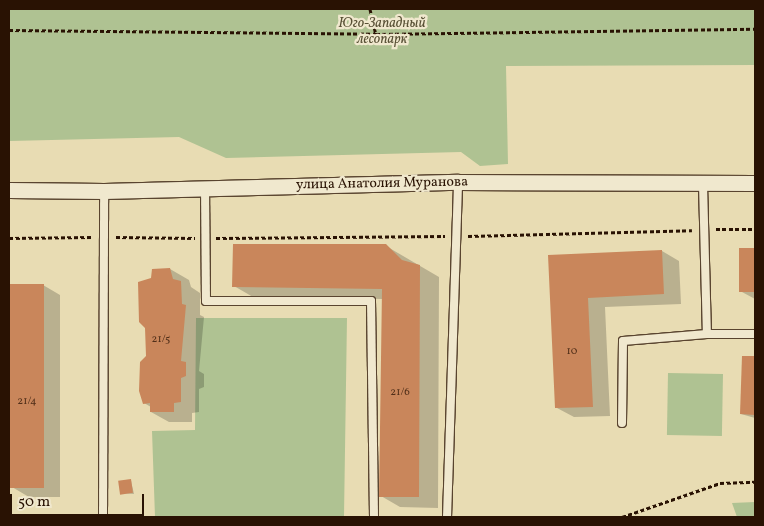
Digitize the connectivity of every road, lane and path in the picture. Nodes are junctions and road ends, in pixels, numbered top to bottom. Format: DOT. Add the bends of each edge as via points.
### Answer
graph roads {
  1 [pos="370,9"];
  2 [pos="755,29"];
  3 [pos="9,30"];
  4 [pos="376,34"];
  5 [pos="458,182"];
  6 [pos="755,183"];
  7 [pos="703,184"];
  8 [pos="205,187"];
  9 [pos="9,190"];
  10 [pos="104,191"];
  11 [pos="704,229"];
  12 [pos="755,229"];
  13 [pos="458,236"];
  14 [pos="105,237"];
  15 [pos="9,238"];
  16 [pos="205,238"];
  17 [pos="707,334"];
  18 [pos="755,334"];
  19 [pos="622,423"];
  20 [pos="755,482"];
  21 [pos="103,517"];
  22 [pos="374,517"];
  23 [pos="447,517"];
  24 [pos="622,517"];
  1 -- 4 [label="path"];
  2 -- 4 [label="path"];
  3 -- 4 [label="path"];
  5 -- 7 [label="street, улица Анатолия Муранова"];
  5 -- 8 [label="street, улица Анатолия Муранова"];
  5 -- 13 [label="lane"];
  6 -- 7 [label="street, улица Анатолия Муранова"];
  7 -- 11 [label="lane"];
  8 -- 10 [label="street, улица Анатолия Муранова"];
  8 -- 16 [label="lane"];
  9 -- 10 [label="street, улица Анатолия Муранова"];
  10 -- 14 [label="lane"];
  11 -- 12 [label="path"];
  11 -- 13 [label="path"];
  11 -- 17 [label="lane"];
  13 -- 16 [label="path"];
  13 -- 23 [label="lane"];
  14 -- 15 [label="path"];
  14 -- 16 [label="path"];
  14 -- 21 [label="lane"];
  16 -- 22 [label="lane" via="206,301 371,301"];
  17 -- 18 [label="lane"];
  17 -- 19 [label="lane" via="623,341"];
  20 -- 24 [label="path" via="720,483"];
}
